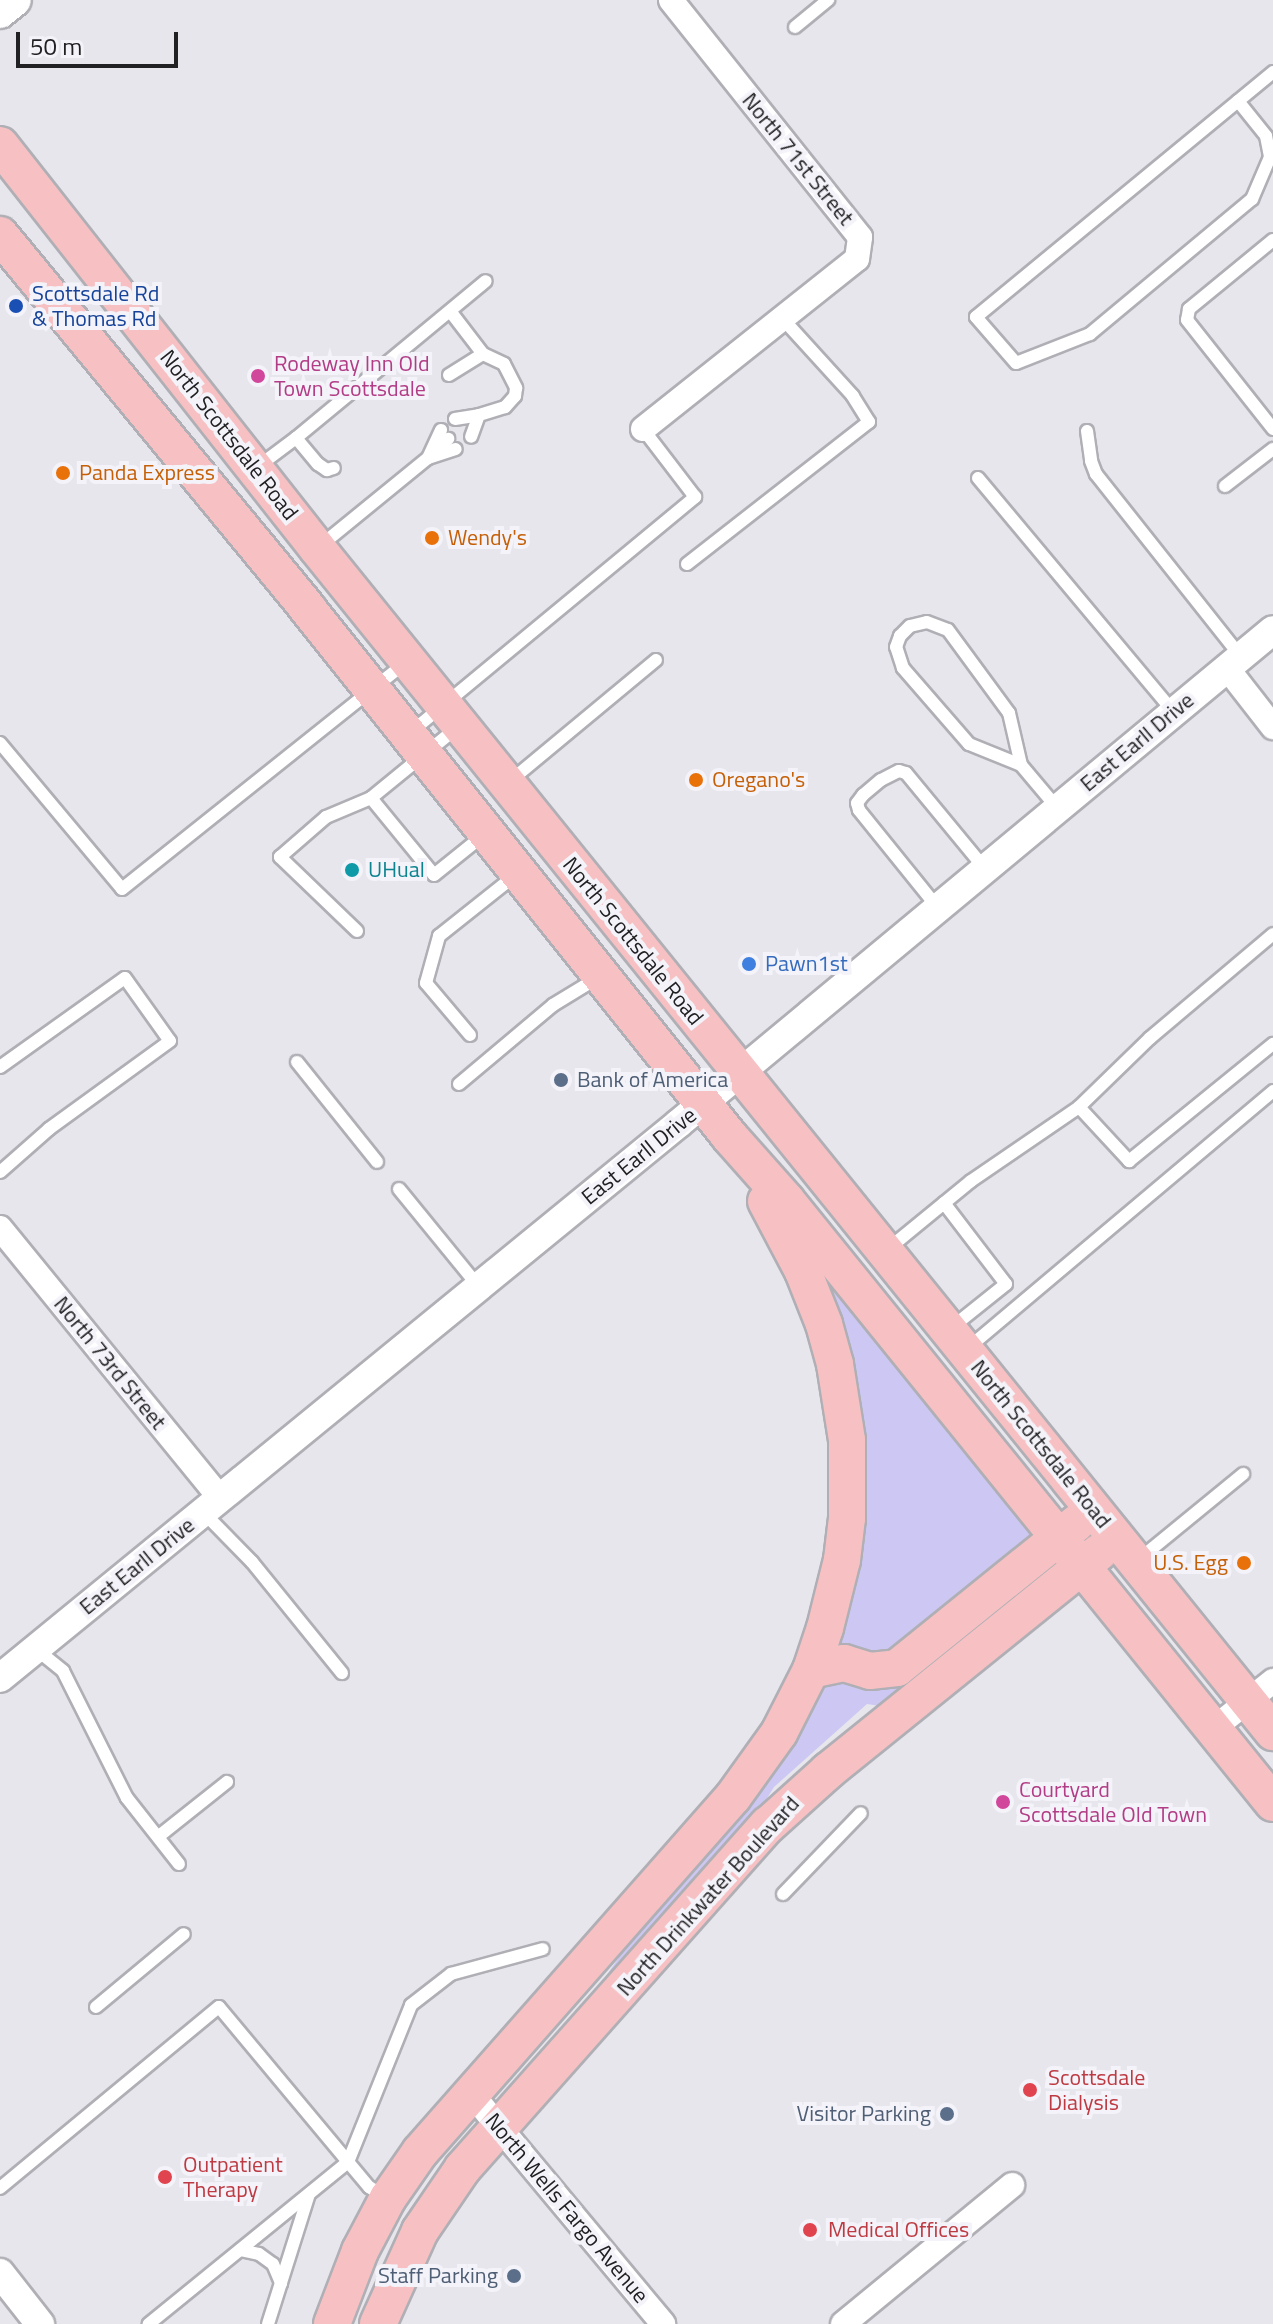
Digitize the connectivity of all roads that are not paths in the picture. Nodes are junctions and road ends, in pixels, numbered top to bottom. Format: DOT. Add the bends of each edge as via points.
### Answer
graph roads {
  1 [pos="15,0"];
  2 [pos="671,0"];
  3 [pos="828,0"];
  4 [pos="0,12"];
  5 [pos="795,27"];
  6 [pos="1273,72"];
  7 [pos="1238,101"];
  8 [pos="0,145"];
  9 [pos="0,235"];
  10 [pos="1273,240"];
  11 [pos="486,281"];
  12 [pos="450,311"];
  13 [pos="781,317"];
  14 [pos="483,354"];
  15 [pos="449,375"];
  16 [pos="479,415"];
  17 [pos="643,429"];
  18 [pos="1273,429"];
  19 [pos="1087,431"];
  20 [pos="296,438"];
  21 [pos="449,439"];
  22 [pos="1273,449"];
  23 [pos="334,468"];
  24 [pos="254,469"];
  25 [pos="978,478"];
  26 [pos="1225,486"];
  27 [pos="317,548"];
  28 [pos="687,564"];
  29 [pos="1273,630"];
  30 [pos="656,660"];
  31 [pos="407,661"];
  32 [pos="1233,662"];
  33 [pos="372,689"];
  34 [pos="1174,712"];
  35 [pos="452,715"];
  36 [pos="1273,727"];
  37 [pos="0,743"];
  38 [pos="416,744"];
  39 [pos="1021,765"];
  40 [pos="507,784"];
  41 [pos="371,798"];
  42 [pos="1058,809"];
  43 [pos="488,832"];
  44 [pos="985,869"];
  45 [pos="519,872"];
  46 [pos="938,908"];
  47 [pos="357,931"];
  48 [pos="1273,934"];
  49 [pos="602,975"];
  50 [pos="470,1035"];
  51 [pos="1273,1044"];
  52 [pos="297,1062"];
  53 [pos="0,1067"];
  54 [pos="740,1073"];
  55 [pos="459,1084"];
  56 [pos="1273,1091"];
  57 [pos="703,1103"];
  58 [pos="1079,1107"];
  59 [pos="730,1137"];
  60 [pos="377,1162"];
  61 [pos="0,1172"];
  62 [pos="399,1189"];
  63 [pos="944,1203"];
  64 [pos="0,1228"];
  65 [pos="885,1251"];
  66 [pos="479,1287"];
  67 [pos="957,1340"];
  68 [pos="1243,1474"];
  69 [pos="212,1505"];
  70 [pos="1094,1509"];
  71 [pos="1059,1537"];
  72 [pos="1126,1550"];
  73 [pos="1082,1566"];
  74 [pos="36,1649"];
  75 [pos="811,1670"];
  76 [pos="870,1671"];
  77 [pos="342,1673"];
  78 [pos="0,1678"];
  79 [pos="1260,1691"];
  80 [pos="1213,1729"];
  81 [pos="1273,1732"];
  82 [pos="227,1782"];
  83 [pos="1273,1803"];
  84 [pos="861,1813"];
  85 [pos="768,1825"];
  86 [pos="159,1836"];
  87 [pos="179,1864"];
  88 [pos="783,1894"];
  89 [pos="184,1934"];
  90 [pos="543,1949"];
  91 [pos="96,2007"];
  92 [pos="470,2092"];
  93 [pos="500,2125"];
  94 [pos="348,2162"];
  95 [pos="1012,2185"];
  96 [pos="0,2188"];
  97 [pos="309,2194"];
  98 [pos="388,2198"];
  99 [pos="240,2250"];
  100 [pos="0,2273"];
  101 [pos="281,2283"];
  102 [pos="850,2322"];
  103 [pos="40,2324"];
  104 [pos="149,2324"];
  105 [pos="268,2324"];
  106 [pos="332,2324"];
  107 [pos="378,2324"];
  108 [pos="663,2324"];
  1 -- 4 [label="main road"];
  2 -- 13 [label="street, North 71st Street" via="860,237 857,259"];
  3 -- 5 [label="lane"];
  6 -- 7 [label="lane"];
  7 -- 7 [label="lane" via="976,317 1016,363 1090,334 1252,199 1270,157 1266,136"];
  8 -- 24 [label="main road, North Scottsdale Road"];
  9 -- 33 [label="main road, North Scottsdale Road"];
  10 -- 18 [label="lane" via="1189,309 1187,320"];
  11 -- 12 [label="lane"];
  12 -- 14 [label="lane"];
  12 -- 20 [label="lane"];
  13 -- 17 [label="street, North 71st Street"];
  13 -- 28 [label="lane" via="853,396 869,422"];
  14 -- 15 [label="lane"];
  14 -- 16 [label="lane" via="504,364 515,396 505,407"];
  16 -- 16 [label="lane" via="463,428"];
  17 -- 35 [label="lane" via="695,497"];
  19 -- 32 [label="lane" via="1096,474"];
  20 -- 23 [label="lane" via="318,464"];
  20 -- 24 [label="lane"];
  21 -- 27 [label="lane"];
  22 -- 26 [label="lane"];
  24 -- 27 [label="main road, North Scottsdale Road"];
  25 -- 34 [label="lane"];
  27 -- 31 [label="main road, North Scottsdale Road"];
  29 -- 32 [label="street, East Earll Drive"];
  30 -- 40 [label="lane"];
  31 -- 33 [label="lane"];
  31 -- 35 [label="main road, North Scottsdale Road"];
  32 -- 34 [label="street, East Earll Drive"];
  32 -- 36 [label="street"];
  33 -- 37 [label="lane" via="122,889"];
  33 -- 38 [label="main road, North Scottsdale Road"];
  34 -- 42 [label="street, East Earll Drive"];
  35 -- 38 [label="lane"];
  35 -- 38 [label="lane"];
  35 -- 40 [label="main road, North Scottsdale Road"];
  38 -- 41 [label="lane"];
  38 -- 43 [label="main road, North Scottsdale Road"];
  39 -- 39 [label="lane" via="969,744 903,668 896,647 910,626 927,622 948,630 1009,713"];
  39 -- 42 [label="lane"];
  40 -- 54 [label="main road, North Scottsdale Road"];
  41 -- 43 [label="lane" via="434,875"];
  41 -- 47 [label="lane" via="326,817 280,857"];
  42 -- 44 [label="street, East Earll Drive"];
  43 -- 45 [label="main road, North Scottsdale Road"];
  44 -- 46 [label="street, East Earll Drive"];
  44 -- 46 [label="lane" via="906,773 881,780 857,803 859,810"];
  45 -- 49 [label="main road, North Scottsdale Road"];
  45 -- 50 [label="lane" via="439,936 426,983"];
  46 -- 54 [label="street, East Earll Drive"];
  48 -- 58 [label="lane" via="1150,1038"];
  49 -- 55 [label="lane" via="553,1005"];
  49 -- 57 [label="main road, North Scottsdale Road"];
  51 -- 58 [label="lane" via="1129,1161"];
  52 -- 60 [label="lane"];
  53 -- 61 [label="lane" via="125,978 170,1041 49,1129"];
  54 -- 57 [label="street, East Earll Drive"];
  54 -- 65 [label="main road, North Scottsdale Road"];
  56 -- 67 [label="lane"];
  57 -- 59 [label="main road, North Scottsdale Road"];
  57 -- 66 [label="street, East Earll Drive"];
  58 -- 63 [label="lane"];
  59 -- 71 [label="main road, North Scottsdale Road"];
  59 -- 75 [label="main road" via="803,1271 824,1324 842,1401 847,1518 835,1594"];
  62 -- 66 [label="lane"];
  63 -- 65 [label="lane"];
  63 -- 67 [label="lane" via="1006,1284"];
  64 -- 69 [label="street, North 73rd Street"];
  65 -- 67 [label="main road, North Scottsdale Road"];
  66 -- 69 [label="street, East Earll Drive"];
  67 -- 70 [label="main road, North Scottsdale Road"];
  68 -- 72 [label="lane"];
  69 -- 74 [label="street, East Earll Drive"];
  69 -- 77 [label="lane"];
  70 -- 71 [label="main road"];
  70 -- 72 [label="main road, North Scottsdale Road"];
  71 -- 73 [label="main road, North Scottsdale Road"];
  71 -- 76 [label="main road" via="904,1664 891,1671"];
  72 -- 73 [label="main road, North Drinkwater Boulevard"];
  72 -- 79 [label="main road, North Scottsdale Road"];
  73 -- 80 [label="main road, North Scottsdale Road"];
  73 -- 85 [label="main road, North Drinkwater Boulevard"];
  74 -- 78 [label="street, East Earll Drive"];
  74 -- 86 [label="lane" via="63,1671 127,1798"];
  75 -- 76 [label="main road" via="844,1663"];
  75 -- 92 [label="main road" via="779,1733 733,1797"];
  76 -- 85 [label="main road" via="877,1691 874,1710 815,1759"];
  79 -- 80 [label="street"];
  79 -- 81 [label="main road, North Scottsdale Road"];
  80 -- 83 [label="main road, North Scottsdale Road"];
  82 -- 86 [label="lane"];
  84 -- 88 [label="lane"];
  85 -- 93 [label="main road, North Drinkwater Boulevard"];
  86 -- 87 [label="lane"];
  89 -- 91 [label="lane"];
  90 -- 94 [label="lane" via="451,1974 411,2005"];
  92 -- 93 [label="street, North Wells Fargo Avenue"];
  92 -- 98 [label="main road"];
  93 -- 107 [label="main road, North Drinkwater Boulevard" via="420,2231"];
  93 -- 108 [label="street, North Wells Fargo Avenue"];
  94 -- 96 [label="lane" via="219,2007"];
  94 -- 97 [label="lane"];
  94 -- 98 [label="lane" via="369,2187"];
  95 -- 102 [label="street"];
  97 -- 99 [label="lane"];
  97 -- 101 [label="lane"];
  98 -- 106 [label="main road" via="360,2251"];
  99 -- 101 [label="lane" via="273,2264"];
  99 -- 104 [label="lane"];
  100 -- 103 [label="street"];
  101 -- 105 [label="lane"];
}
